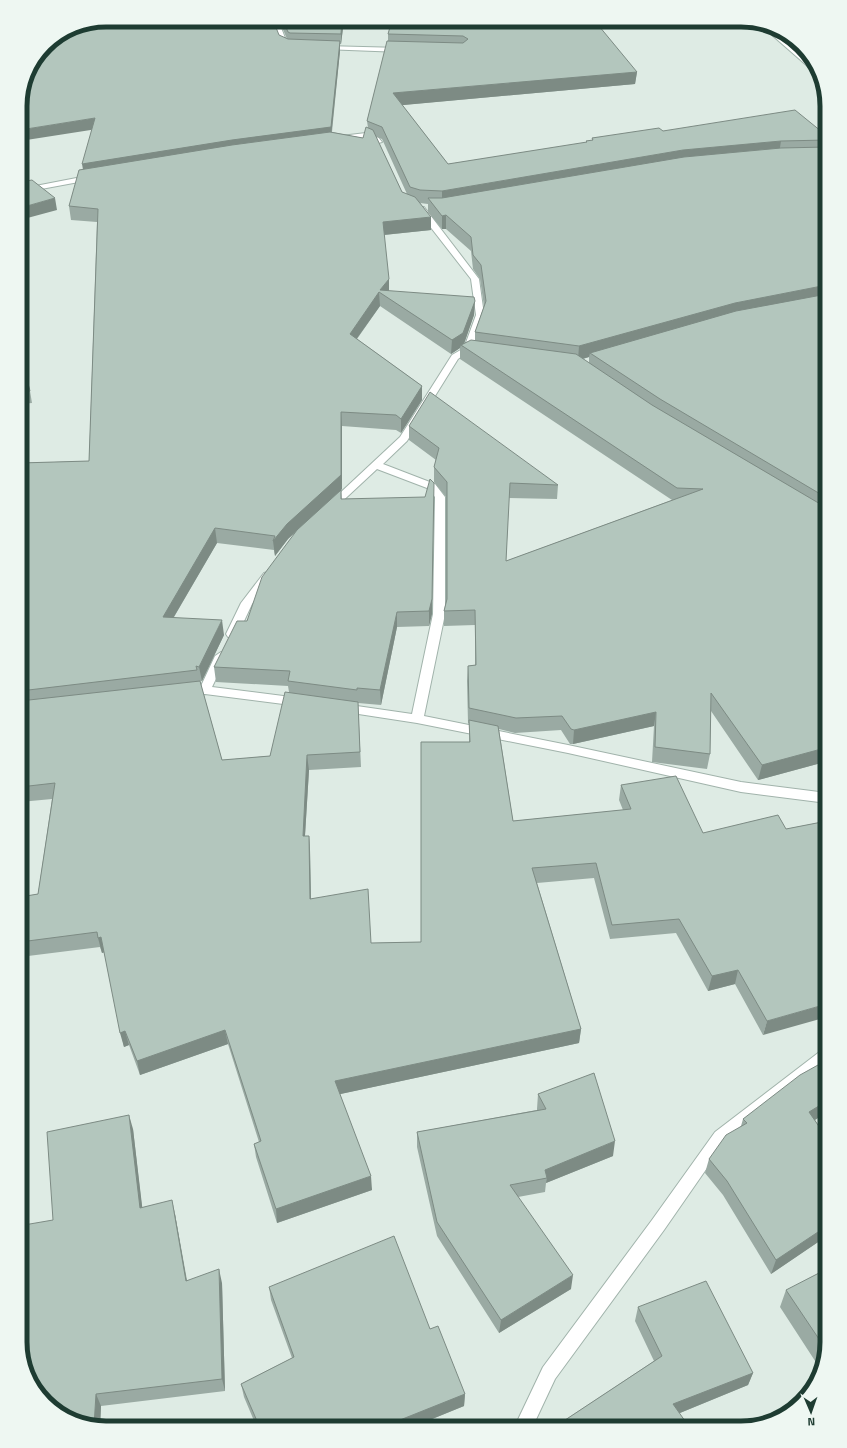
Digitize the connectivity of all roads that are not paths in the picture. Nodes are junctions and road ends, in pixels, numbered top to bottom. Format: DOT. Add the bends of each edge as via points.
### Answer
graph roads {
  1 [pos="277,27"];
  2 [pos="774,34"];
  3 [pos="297,47"];
  4 [pos="320,48"];
  5 [pos="407,50"];
  6 [pos="809,65"];
  7 [pos="335,139"];
  8 [pos="382,153"];
  9 [pos="100,176"];
  10 [pos="27,189"];
  11 [pos="434,208"];
  12 [pos="376,465"];
  13 [pos="320,516"];
  14 [pos="274,567"];
  15 [pos="205,690"];
  16 [pos="174,693"];
  17 [pos="309,704"];
  18 [pos="332,707"];
  19 [pos="417,719"];
  20 [pos="820,797"];
  21 [pos="820,1059"];
  22 [pos="526,1421"];
  1 -- 3 [label="street" via="284,44"];
  2 -- 6 [label="street"];
  4 -- 5 [label="street"];
  7 -- 8 [label="street" via="372,137"];
  9 -- 10 [label="street"];
  11 -- 12 [label="street" via="415,206 475,279 480,315 472,350 454,357 404,439"];
  12 -- 13 [label="street"];
  12 -- 19 [label="street" via="431,486 440,497 439,614"];
  14 -- 15 [label="street" via="247,603"];
  15 -- 16 [label="street"];
  15 -- 17 [label="street"];
  18 -- 19 [label="street"];
  19 -- 20 [label="street" via="741,787"];
  21 -- 22 [label="street" via="720,1137 548,1373"];
}
